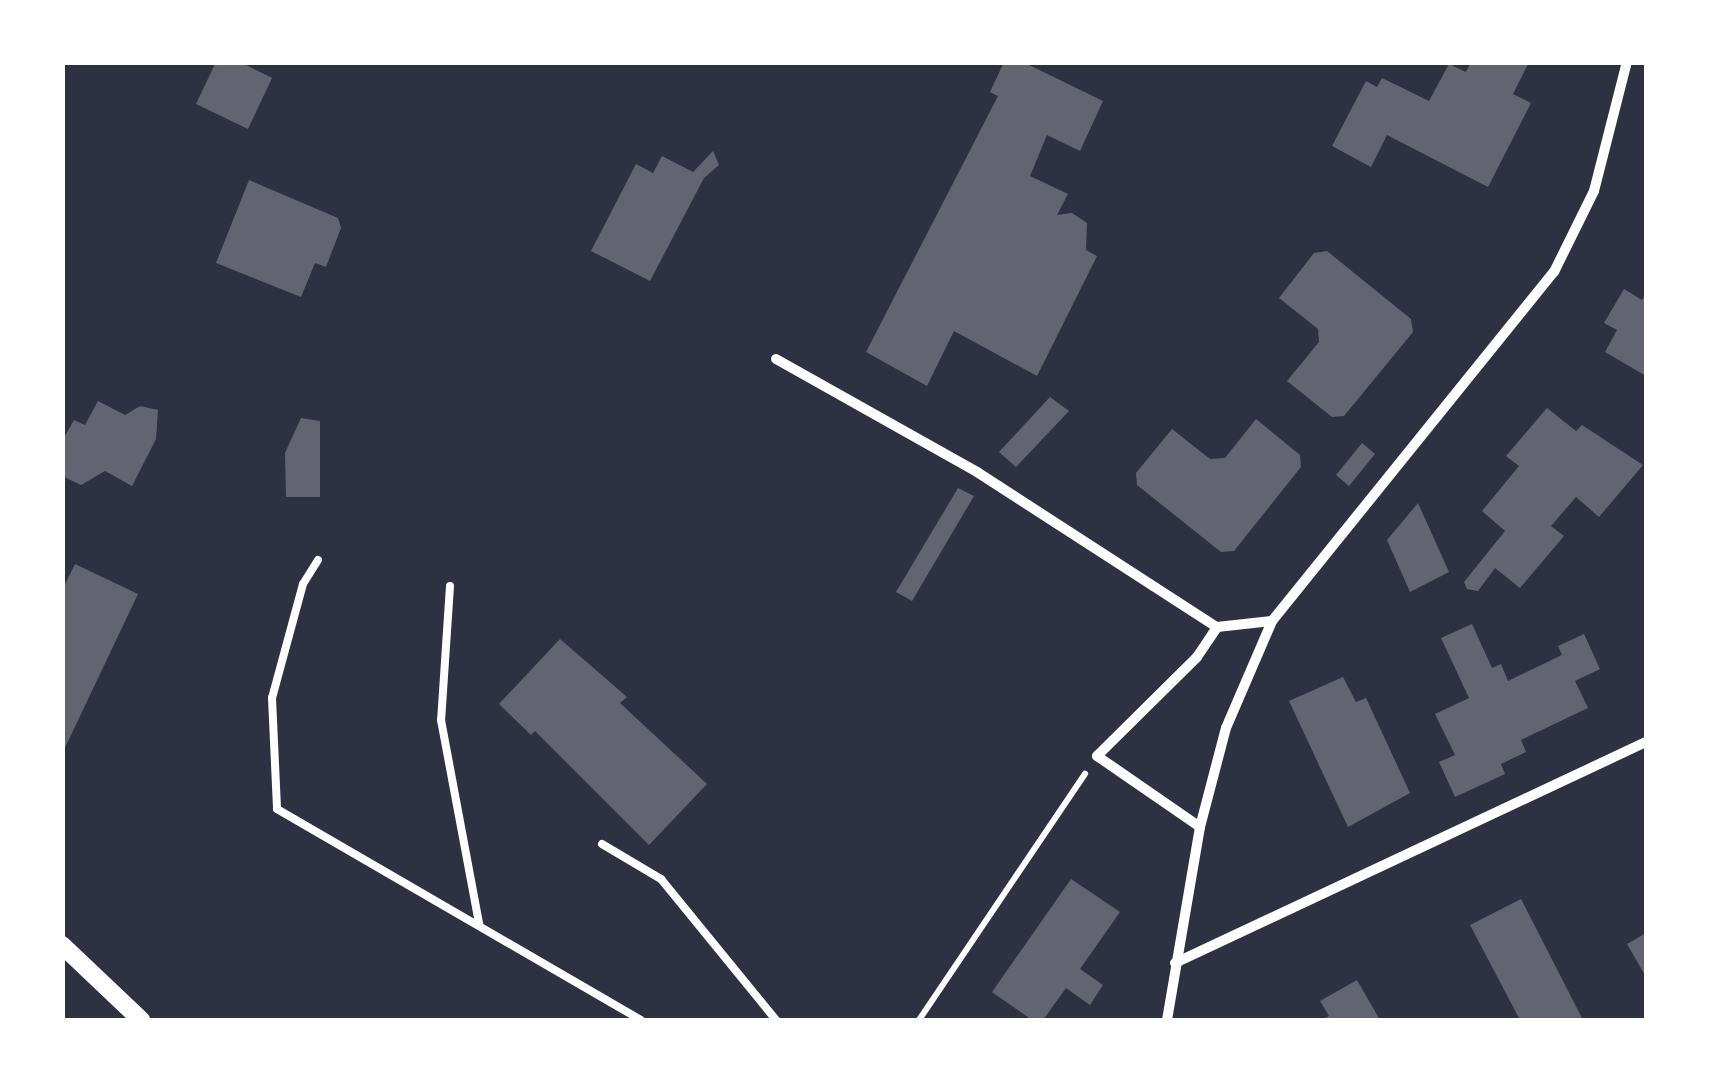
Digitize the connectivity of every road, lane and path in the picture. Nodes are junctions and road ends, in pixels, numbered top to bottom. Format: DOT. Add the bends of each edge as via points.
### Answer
graph roads {
  1 [pos="1627,62"];
  2 [pos="776,360"];
  3 [pos="318,560"];
  4 [pos="450,586"];
  5 [pos="1272,621"];
  6 [pos="1217,627"];
  7 [pos="1646,742"];
  8 [pos="1097,756"];
  9 [pos="1200,827"];
  10 [pos="602,844"];
  11 [pos="479,924"];
  12 [pos="62,946"];
  13 [pos="1175,962"];
  14 [pos="142,1020"];
  15 [pos="642,1020"];
  16 [pos="776,1020"];
  17 [pos="920,1020"];
  18 [pos="1166,1020"];
  1 -- 5 [label="street" via="1594,191 1554,272"];
  2 -- 6 [label="street" via="977,472"];
  3 -- 11 [label="lane" via="303,584 272,698 277,809"];
  4 -- 11 [label="lane" via="440,720"];
  5 -- 6 [label="street"];
  5 -- 9 [label="street" via="1226,728"];
  6 -- 8 [label="street" via="1197,657"];
  7 -- 13 [label="street"];
  8 -- 9 [label="street"];
  8 -- 17 [label="path"];
  9 -- 13 [label="street"];
  10 -- 16 [label="lane" via="661,879"];
  11 -- 15 [label="lane"];
  12 -- 14 [label="street"];
  13 -- 18 [label="street"];
}
